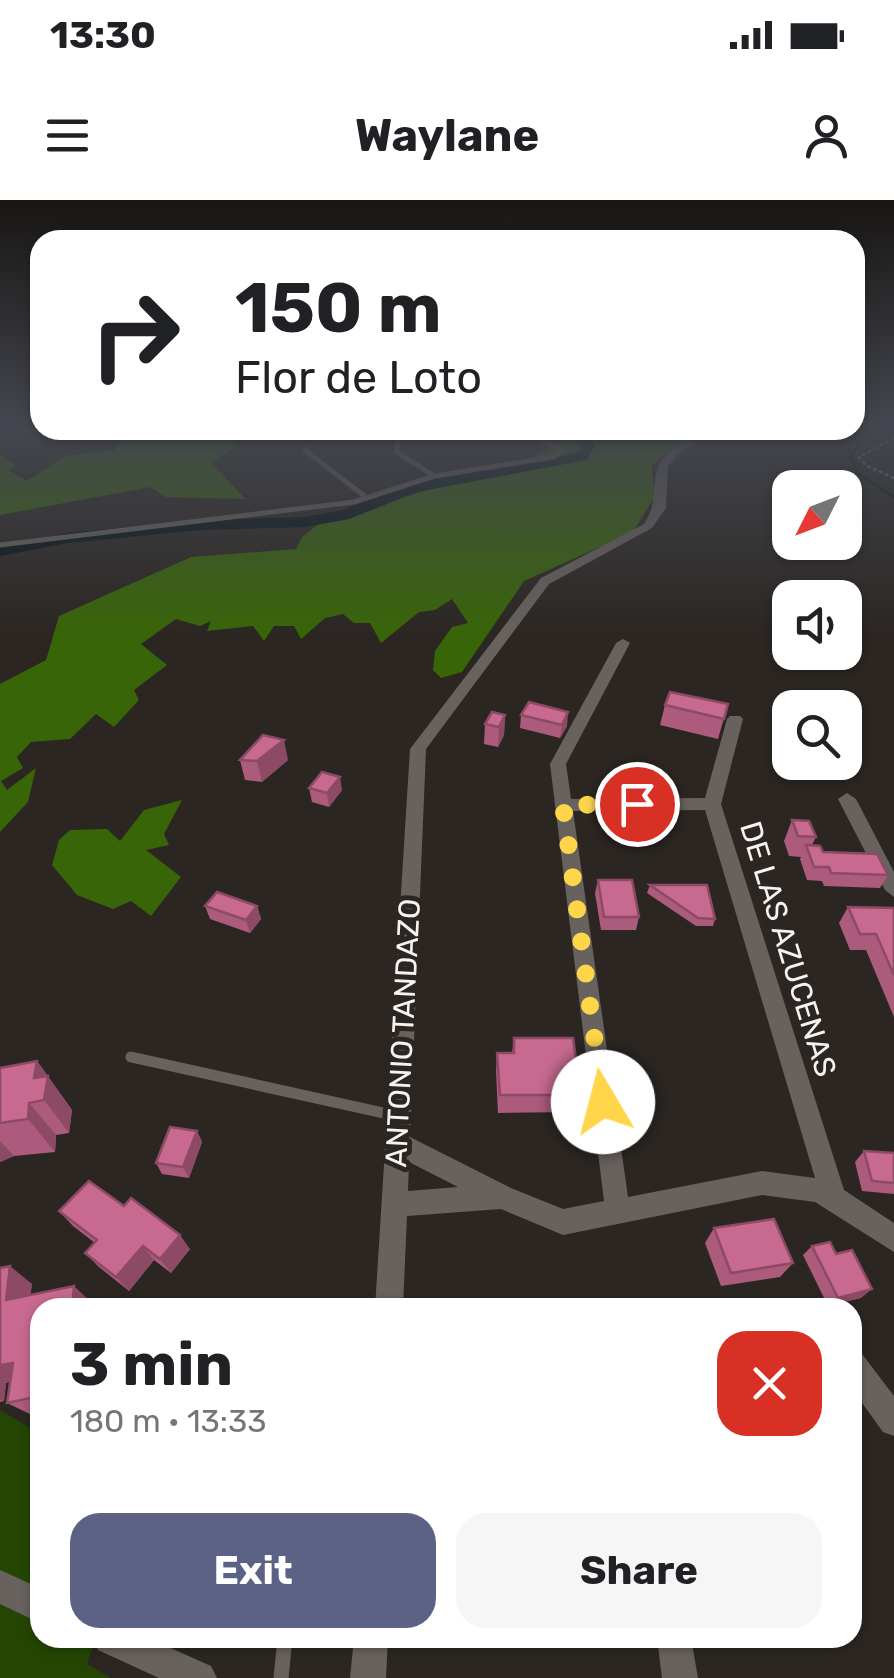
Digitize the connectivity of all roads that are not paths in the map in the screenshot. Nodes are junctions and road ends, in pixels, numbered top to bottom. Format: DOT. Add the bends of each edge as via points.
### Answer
graph roads {
  1 [pos="370,497"];
  2 [pos="661,497"];
  3 [pos="367,498"];
  4 [pos="0,545"];
  5 [pos="623,643"];
  6 [pos="735,719"];
  7 [pos="848,798"];
  8 [pos="712,804"];
  9 [pos="563,805"];
  10 [pos="894,890"];
  11 [pos="131,1056"];
  12 [pos="398,1116"];
  13 [pos="397,1143"];
  14 [pos="834,1196"];
  15 [pos="502,1197"];
  16 [pos="394,1204"];
  17 [pos="618,1213"];
  18 [pos="894,1239"];
  19 [pos="389,1298"];
  20 [pos="862,1378"];
  21 [pos="894,1421"];
  22 [pos="0,1588"];
  23 [pos="30,1602"];
  24 [pos="136,1648"];
  25 [pos="284,1648"];
  26 [pos="370,1648"];
  27 [pos="676,1648"];
  28 [pos="198,1678"];
  29 [pos="280,1678"];
  30 [pos="368,1678"];
  31 [pos="680,1678"];
  1 -- 3 [label="lane"];
  2 -- 12 [label="street, ANTONIO TANDAZO" via="648,526 537,590 416,758"];
  3 -- 4 [label="lane"];
  5 -- 9 [label="street" via="559,761"];
  6 -- 8 [label="street, DE LAS AZUCENAS"];
  7 -- 10 [label="street"];
  8 -- 9 [label="street"];
  8 -- 14 [label="street, DE LAS AZUCENAS"];
  9 -- 17 [label="street"];
  11 -- 12 [label="lane"];
  12 -- 13 [label="street, ANTONIO TANDAZO"];
  13 -- 15 [label="street"];
  13 -- 16 [label="street, ANTONIO TANDAZO"];
  14 -- 17 [label="street" via="795,1182 762,1184"];
  14 -- 18 [label="street"];
  15 -- 16 [label="street"];
  15 -- 17 [label="street" via="563,1222"];
  16 -- 19 [label="street, ANTONIO TANDAZO"];
  20 -- 21 [label="street"];
  22 -- 23 [label="street"];
  24 -- 28 [label="street"];
  25 -- 29 [label="lane"];
  26 -- 30 [label="street"];
  27 -- 31 [label="street"];
}
